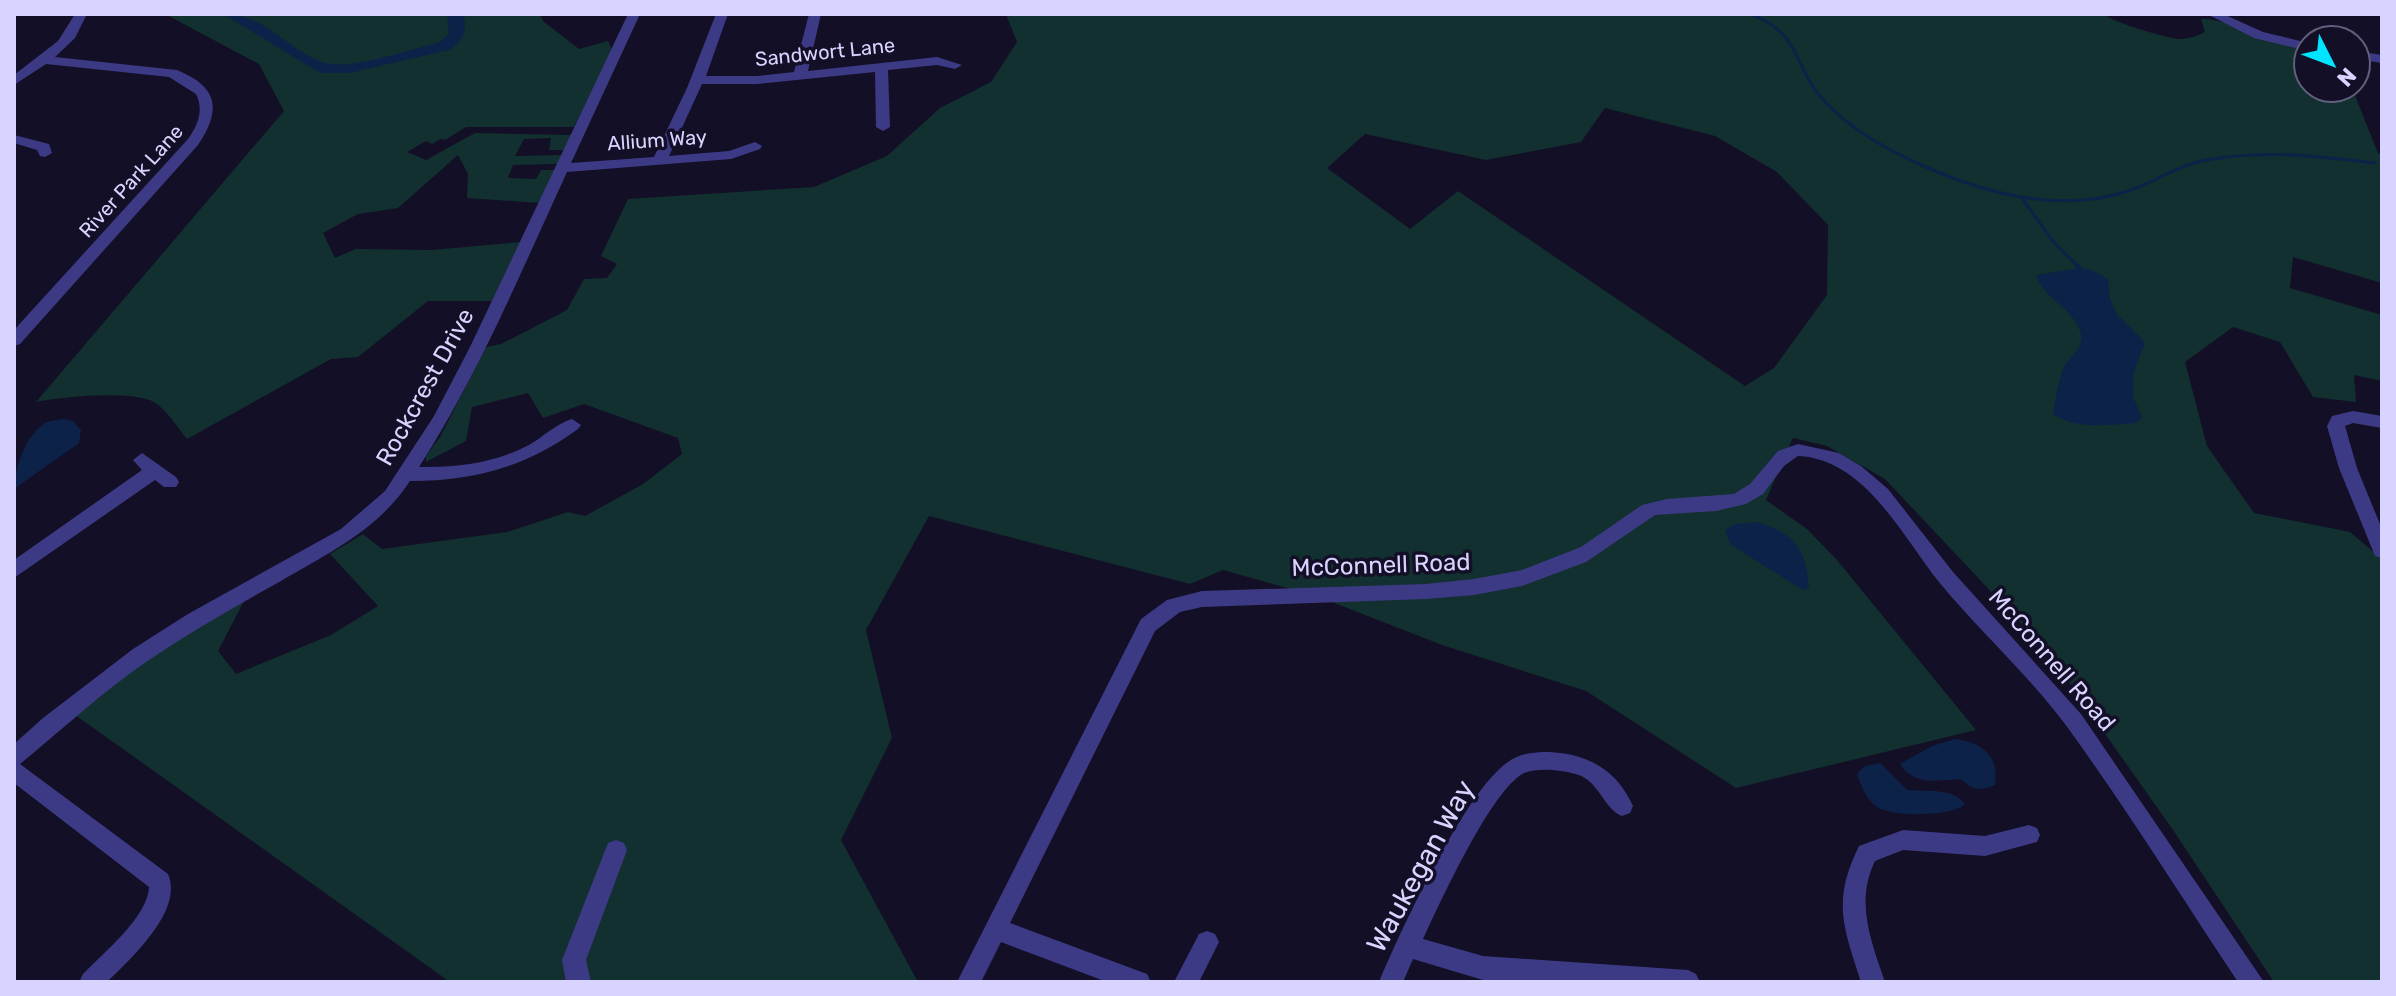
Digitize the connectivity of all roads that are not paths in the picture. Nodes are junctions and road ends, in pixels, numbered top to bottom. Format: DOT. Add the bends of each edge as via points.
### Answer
graph roads {
  1 [pos="81,14"];
  2 [pos="634,14"];
  3 [pos="722,14"];
  4 [pos="815,14"];
  5 [pos="2213,14"];
  6 [pos="2292,43"];
  7 [pos="43,60"];
  8 [pos="955,65"];
  9 [pos="881,67"];
  10 [pos="800,75"];
  11 [pos="699,80"];
  12 [pos="14,81"];
  13 [pos="883,127"];
  14 [pos="14,139"];
  15 [pos="755,146"];
  16 [pos="45,153"];
  17 [pos="659,160"];
  18 [pos="562,168"];
  19 [pos="14,340"];
  20 [pos="2382,422"];
  21 [pos="572,425"];
  22 [pos="155,471"];
  23 [pos="406,474"];
  24 [pos="2382,551"];
  25 [pos="14,570"];
  26 [pos="14,757"];
  27 [pos="14,771"];
  28 [pos="1622,806"];
  29 [pos="2029,835"];
  30 [pos="616,850"];
  31 [pos="995,929"];
  32 [pos="1207,942"];
  33 [pos="1406,946"];
  34 [pos="91,982"];
  35 [pos="579,982"];
  36 [pos="969,982"];
  37 [pos="1139,982"];
  38 [pos="1186,982"];
  39 [pos="1391,982"];
  40 [pos="1688,982"];
  41 [pos="1873,982"];
  42 [pos="2252,982"];
  1 -- 7 [label="street" via="71,35"];
  2 -- 18 [label="street, Rockcrest Drive"];
  3 -- 11 [label="street"];
  4 -- 10 [label="street"];
  5 -- 6 [label="street"];
  7 -- 12 [label="street"];
  7 -- 19 [label="street, River Park Lane" via="172,73 203,92 208,115 193,142"];
  8 -- 9 [label="street, Sandwort Lane" via="937,61"];
  9 -- 10 [label="street, Sandwort Lane"];
  9 -- 13 [label="street"];
  10 -- 11 [label="street, Sandwort Lane"];
  11 -- 17 [label="street"];
  14 -- 16 [label="street" via="44,147"];
  15 -- 17 [label="street, Allium Way" via="731,155"];
  17 -- 18 [label="street, Allium Way"];
  18 -- 23 [label="street, Rockcrest Drive" via="478,347"];
  20 -- 24 [label="street" via="2348,417 2336,426"];
  21 -- 23 [label="street" via="525,457 488,469"];
  22 -- 25 [label="street"];
  23 -- 26 [label="street, Rockcrest Drive" via="383,505 348,534 140,655"];
  27 -- 34 [label="street" via="160,882 154,911"];
  28 -- 33 [label="street, Waukegan Way" via="1601,776 1562,760 1516,767 1487,797"];
  29 -- 41 [label="street" via="1985,846 1903,840 1867,853 1856,872 1851,910"];
  30 -- 35 [label="street" via="574,960"];
  31 -- 36 [label="street, McConnell Road"];
  31 -- 37 [label="street"];
  31 -- 42 [label="street, McConnell Road" via="1148,625 1169,608 1202,599 1443,592 1512,581 1580,556 1653,509 1728,503 1749,496 1781,459 1797,450 1838,461 1882,494 1946,577 2074,720"];
  32 -- 38 [label="street"];
  33 -- 39 [label="street, Waukegan Way"];
  33 -- 40 [label="street" via="1483,968"];
}
